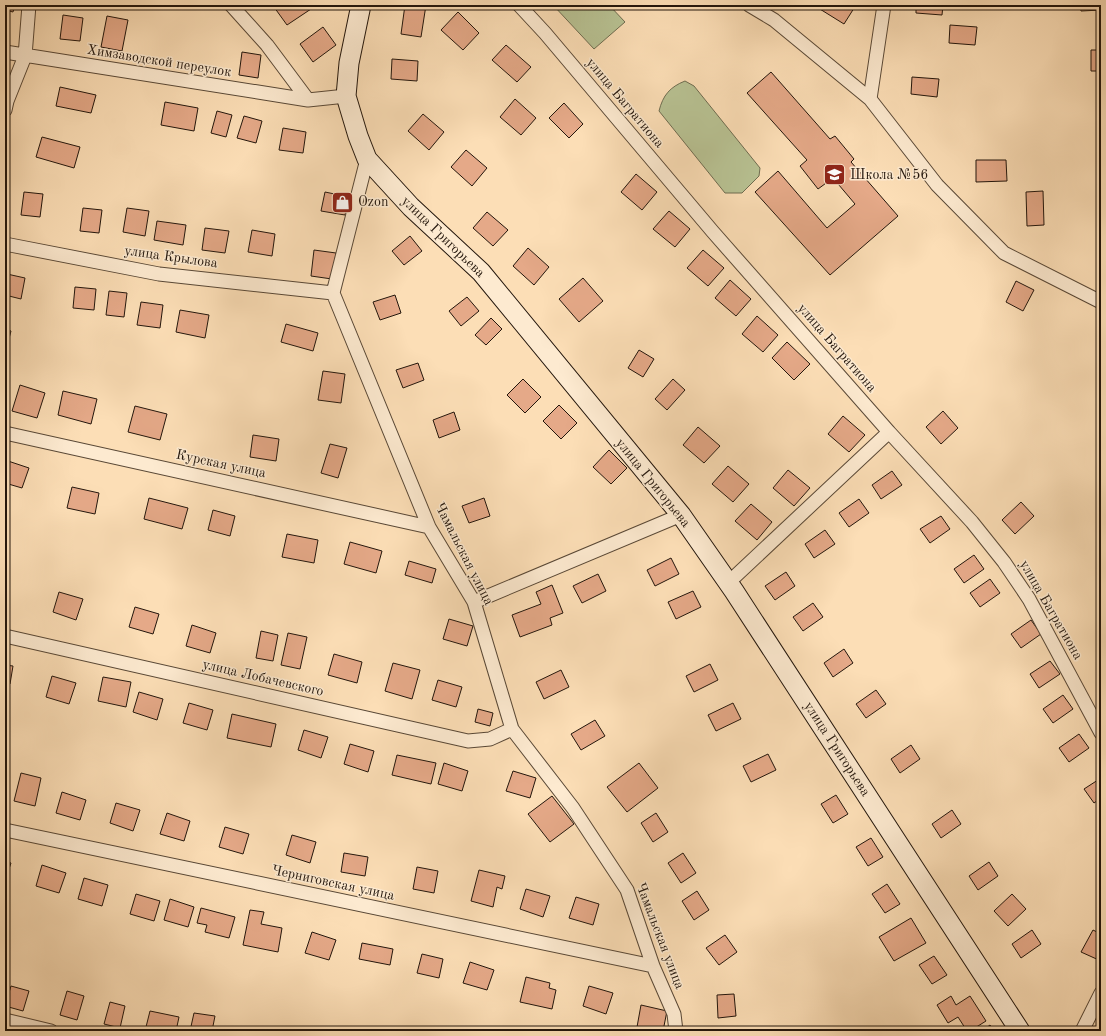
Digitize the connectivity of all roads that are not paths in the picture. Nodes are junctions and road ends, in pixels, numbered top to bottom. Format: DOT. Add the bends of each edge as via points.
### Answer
graph roads {
  1 [pos="29,5"];
  2 [pos="230,5"];
  3 [pos="361,5"];
  4 [pos="519,5"];
  5 [pos="748,5"];
  6 [pos="884,5"];
  7 [pos="5,52"];
  8 [pos="25,56"];
  9 [pos="346,96"];
  10 [pos="870,99"];
  11 [pos="308,100"];
  12 [pos="5,110"];
  13 [pos="367,159"];
  14 [pos="5,244"];
  15 [pos="333,293"];
  16 [pos="1101,302"];
  17 [pos="889,432"];
  18 [pos="5,433"];
  19 [pos="681,515"];
  20 [pos="429,527"];
  21 [pos="728,583"];
  22 [pos="474,602"];
  23 [pos="5,636"];
  24 [pos="512,729"];
  25 [pos="1101,733"];
  26 [pos="5,830"];
  27 [pos="654,966"];
  28 [pos="1101,993"];
  29 [pos="5,1020"];
  30 [pos="51,1031"];
  31 [pos="676,1031"];
  32 [pos="1020,1031"];
  33 [pos="1082,1031"];
  1 -- 8 [label="street"];
  2 -- 11 [label="street" via="267,45"];
  3 -- 9 [label="main road" via="349,63"];
  4 -- 17 [label="street, улица Багратиона" via="718,238"];
  5 -- 10 [label="street" via="774,20"];
  6 -- 10 [label="street"];
  7 -- 8 [label="street, Химзаводской переулок"];
  8 -- 11 [label="street, Химзаводской переулок"];
  8 -- 12 [label="street"];
  9 -- 11 [label="street"];
  9 -- 13 [label="main road, улица Григорьева"];
  10 -- 16 [label="street" via="937,185 1004,253"];
  13 -- 15 [label="street"];
  13 -- 19 [label="main road, улица Григорьева" via="411,207 481,272"];
  14 -- 15 [label="street, улица Крылова" via="159,274"];
  15 -- 20 [label="street, Чамальская улица"];
  17 -- 21 [label="street"];
  17 -- 25 [label="street, улица Багратиона" via="972,522 1004,562 1029,599"];
  18 -- 20 [label="street, Курская улица"];
  19 -- 21 [label="main road, улица Григорьева"];
  19 -- 22 [label="street"];
  20 -- 22 [label="street, Чамальская улица"];
  21 -- 32 [label="main road, улица Григорьева"];
  22 -- 24 [label="street, Чамальская улица"];
  23 -- 24 [label="street, улица Лобачевского" via="468,742 490,740"];
  24 -- 27 [label="street, Чамальская улица" via="573,808 627,890"];
  26 -- 27 [label="street, Черниговская улица"];
  27 -- 31 [label="street, Чамальская улица" via="674,1014"];
  28 -- 33 [label="street"];
  29 -- 30 [label="street"];
}
